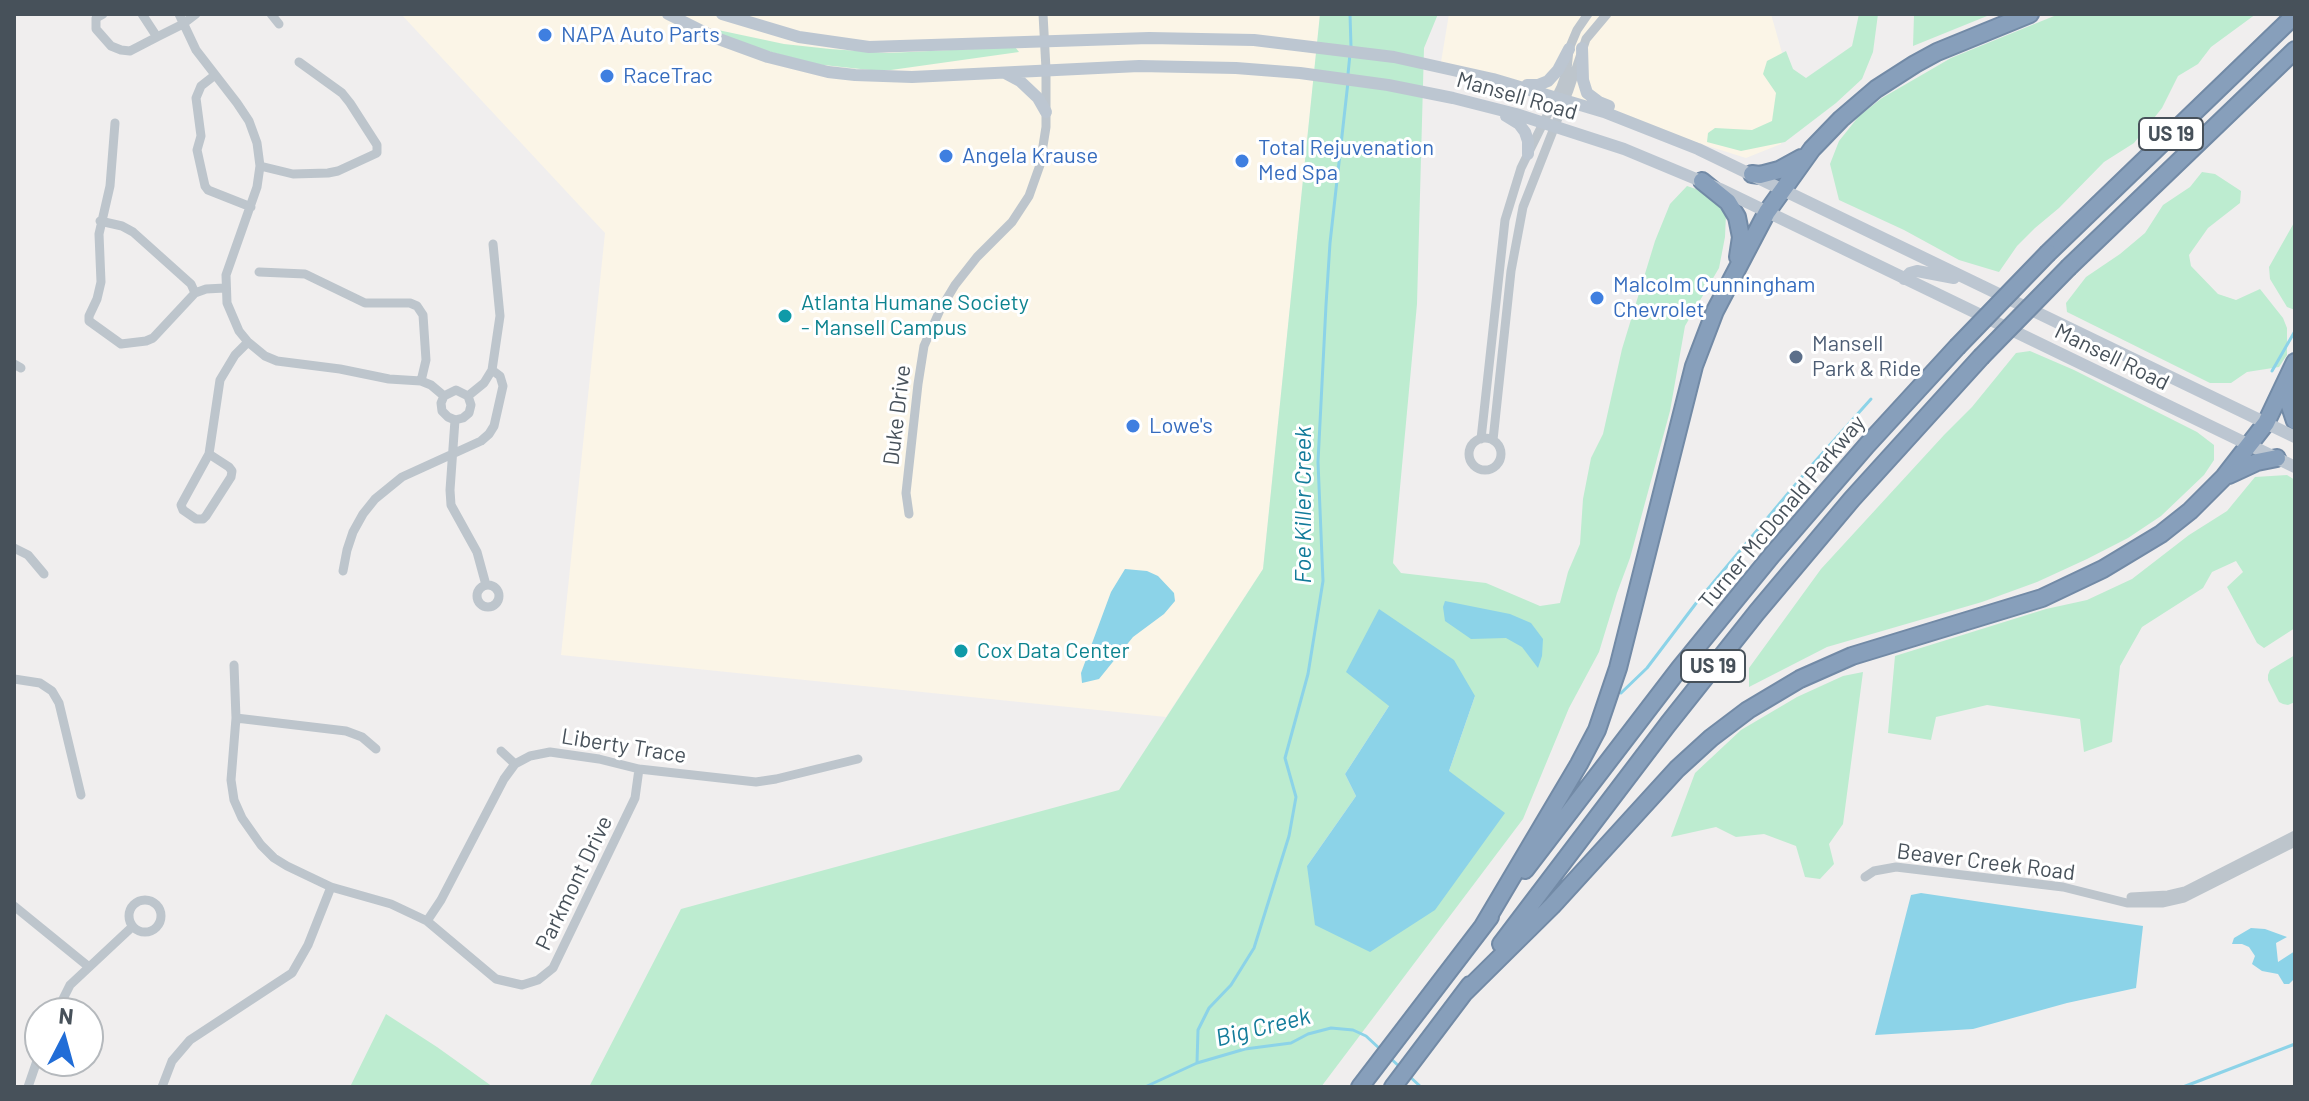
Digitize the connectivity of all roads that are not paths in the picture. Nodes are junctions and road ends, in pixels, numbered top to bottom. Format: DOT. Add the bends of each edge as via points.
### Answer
graph roads {
  1 [pos="103,14"];
  2 [pos="142,14"];
  3 [pos="196,14"];
  4 [pos="271,14"];
  5 [pos="668,14"];
  6 [pos="722,14"];
  7 [pos="1043,14"];
  8 [pos="1588,14"];
  9 [pos="1605,14"];
  10 [pos="2030,14"];
  11 [pos="2295,15"];
  12 [pos="181,19"];
  13 [pos="279,24"];
  14 [pos="157,37"];
  15 [pos="1045,41"];
  16 [pos="1575,49"];
  17 [pos="2295,50"];
  18 [pos="299,62"];
  19 [pos="1046,69"];
  20 [pos="1002,72"];
  21 [pos="215,75"];
  22 [pos="1493,79"];
  23 [pos="1561,98"];
  24 [pos="1485,106"];
  25 [pos="1046,112"];
  26 [pos="115,123"];
  27 [pos="1549,124"];
  28 [pos="1657,132"];
  29 [pos="1812,149"];
  30 [pos="1528,154"];
  31 [pos="260,166"];
  32 [pos="1752,174"];
  33 [pos="1702,181"];
  34 [pos="1782,189"];
  35 [pos="251,207"];
  36 [pos="1767,212"];
  37 [pos="100,221"];
  38 [pos="493,244"];
  39 [pos="1736,271"];
  40 [pos="259,272"];
  41 [pos="1904,279"];
  42 [pos="1977,283"];
  43 [pos="225,288"];
  44 [pos="195,293"];
  45 [pos="248,342"];
  46 [pos="2293,365"];
  47 [pos="492,370"];
  48 [pos="421,381"];
  49 [pos="444,396"];
  50 [pos="468,396"];
  51 [pos="455,420"];
  52 [pos="2295,421"];
  53 [pos="2266,423"];
  54 [pos="2295,437"];
  55 [pos="1481,439"];
  56 [pos="1493,440"];
  57 [pos="2249,445"];
  58 [pos="209,454"];
  59 [pos="453,454"];
  60 [pos="2277,458"];
  61 [pos="2295,467"];
  62 [pos="2224,477"];
  63 [pos="909,514"];
  64 [pos="14,548"];
  65 [pos="343,571"];
  66 [pos="44,574"];
  67 [pos="486,585"];
  68 [pos="234,665"];
  69 [pos="14,679"];
  70 [pos="236,718"];
  71 [pos="376,749"];
  72 [pos="501,751"];
  73 [pos="858,759"];
  74 [pos="515,764"];
  75 [pos="639,769"];
  76 [pos="81,795"];
  77 [pos="2295,835"];
  78 [pos="2295,842"];
  79 [pos="1865,877"];
  80 [pos="331,887"];
  81 [pos="2104,895"];
  82 [pos="14,906"];
  83 [pos="427,921"];
  84 [pos="1483,926"];
  85 [pos="132,927"];
  86 [pos="89,967"];
  87 [pos="1465,992"];
  88 [pos="64,997"];
  89 [pos="1361,1085"];
  90 [pos="162,1087"];
  91 [pos="1393,1087"];
  1 -- 14 [label="street" via="96,18 96,29 111,46 135,50"];
  2 -- 14 [label="street"];
  3 -- 12 [label="street"];
  4 -- 13 [label="street"];
  5 -- 20 [label="main road, Mansell Road" via="768,57 828,72 912,77"];
  6 -- 15 [label="main road, Mansell Road" via="799,37 869,47"];
  7 -- 15 [label="street, Duke Drive"];
  8 -- 16 [label="street" via="1577,30"];
  9 -- 16 [label="street"];
  10 -- 29 [label="highway" via="1915,64 1858,104"];
  11 -- 84 [label="highway, Turner McDonald Parkway / US 19, bridge" via="2048,253 1834,482 1647,710"];
  12 -- 14 [label="street"];
  12 -- 21 [label="street"];
  15 -- 19 [label="street, Duke Drive"];
  15 -- 22 [label="main road, Mansell Road" via="1254,40 1394,57"];
  16 -- 22 [label="main road" via="1548,81 1538,85"];
  16 -- 23 [label="street"];
  16 -- 28 [label="main road" via="1591,98 1641,118"];
  17 -- 87 [label="highway, Turner McDonald Parkway / US 19, bridge" via="2069,267 1832,522 1668,724"];
  18 -- 31 [label="street" via="342,93 377,145 377,153 328,173 293,174"];
  19 -- 20 [label="main road, Mansell Road"];
  19 -- 24 [label="main road, Mansell Road" via="1139,66 1300,73"];
  19 -- 25 [label="street, Duke Drive"];
  20 -- 25 [label="main road" via="1020,81"];
  21 -- 31 [label="street" via="249,121"];
  21 -- 35 [label="street" via="196,98 201,136 197,150 205,186"];
  22 -- 23 [label="main road, Mansell Road"];
  23 -- 27 [label="street"];
  23 -- 28 [label="main road, Mansell Road"];
  24 -- 27 [label="main road, Mansell Road"];
  24 -- 30 [label="main road" via="1519,124"];
  25 -- 63 [label="street, Duke Drive" via="1040,165 1029,196 955,285 924,346 906,493"];
  26 -- 37 [label="street" via="110,186"];
  27 -- 30 [label="street"];
  27 -- 33 [label="main road, Mansell Road"];
  27 -- 56 [label="street" via="1519,223"];
  28 -- 32 [label="main road, Mansell Road"];
  29 -- 32 [label="highway" via="1779,170"];
  29 -- 34 [label="highway"];
  30 -- 55 [label="street" via="1505,220"];
  31 -- 35 [label="street"];
  32 -- 34 [label="main road, Mansell Road"];
  33 -- 36 [label="main road, Mansell Road"];
  33 -- 39 [label="highway" via="1728,202 1737,217 1741,237"];
  34 -- 36 [label="highway"];
  34 -- 42 [label="main road, Mansell Road"];
  35 -- 43 [label="street"];
  36 -- 39 [label="highway"];
  36 -- 41 [label="main road, Mansell Road"];
  37 -- 44 [label="street" via="133,232"];
  37 -- 44 [label="street" via="101,282 89,316 92,325 121,344 146,341"];
  38 -- 47 [label="street" via="500,316"];
  39 -- 84 [label="highway" via="1694,366 1604,711 1589,747"];
  40 -- 48 [label="street" via="305,274 365,303 417,306 423,315 426,360"];
  41 -- 42 [label="main road" via="1925,271"];
  41 -- 57 [label="main road, Mansell Road"];
  42 -- 53 [label="main road, Mansell Road"];
  43 -- 44 [label="street"];
  43 -- 45 [label="street" via="231,318"];
  45 -- 48 [label="street" via="287,364"];
  45 -- 58 [label="street" via="220,380"];
  46 -- 52 [label="highway" via="2289,399"];
  46 -- 53 [label="highway"];
  47 -- 50 [label="street"];
  47 -- 59 [label="street" via="503,386 494,426 481,441"];
  48 -- 49 [label="street"];
  49 -- 50 [label="street" via="456,390"];
  49 -- 51 [label="street" via="442,411"];
  50 -- 51 [label="street" via="469,413"];
  51 -- 59 [label="street"];
  53 -- 54 [label="main road, Mansell Road"];
  53 -- 57 [label="highway"];
  55 -- 56 [label="street"];
  55 -- 56 [label="street" via="1471,447 1470,459 1476,468 1486,470 1502,456"];
  57 -- 60 [label="main road, Mansell Road"];
  57 -- 62 [label="highway"];
  58 -- 58 [label="street" via="181,505 196,519 206,516 231,477 229,467"];
  59 -- 65 [label="street" via="402,477 375,499 353,532"];
  59 -- 67 [label="street" via="451,505 477,552"];
  60 -- 61 [label="main road, Mansell Road"];
  60 -- 62 [label="highway"];
  62 -- 87 [label="highway" via="2161,534 2077,583 1852,656 1748,710 1677,769"];
  64 -- 66 [label="street"];
  68 -- 70 [label="street, Parkmont Drive"];
  69 -- 76 [label="street" via="40,683 59,703"];
  70 -- 71 [label="street" via="346,731"];
  70 -- 80 [label="street, Parkmont Drive" via="231,780 242,818 274,858"];
  72 -- 74 [label="street"];
  73 -- 75 [label="street, Liberty Trace" via="756,782"];
  74 -- 75 [label="street, Liberty Trace" via="550,752"];
  74 -- 83 [label="street"];
  75 -- 83 [label="street, Parkmont Drive" via="635,798 553,968 538,980 522,985 496,979"];
  77 -- 81 [label="street, Beaver Creek Road" via="2185,891"];
  78 -- 81 [label="street, Beaver Creek Road" via="2184,898 2146,904"];
  79 -- 81 [label="street, Beaver Creek Road" via="1896,867"];
  80 -- 83 [label="street, Parkmont Drive" via="391,904"];
  80 -- 90 [label="street" via="292,973 190,1040 172,1061"];
  82 -- 86 [label="street"];
  84 -- 89 [label="highway, Turner McDonald Parkway / US 19"];
  85 -- 86 [label="street"];
  86 -- 88 [label="street"];
  87 -- 91 [label="highway, Turner McDonald Parkway / US 19"];
}
